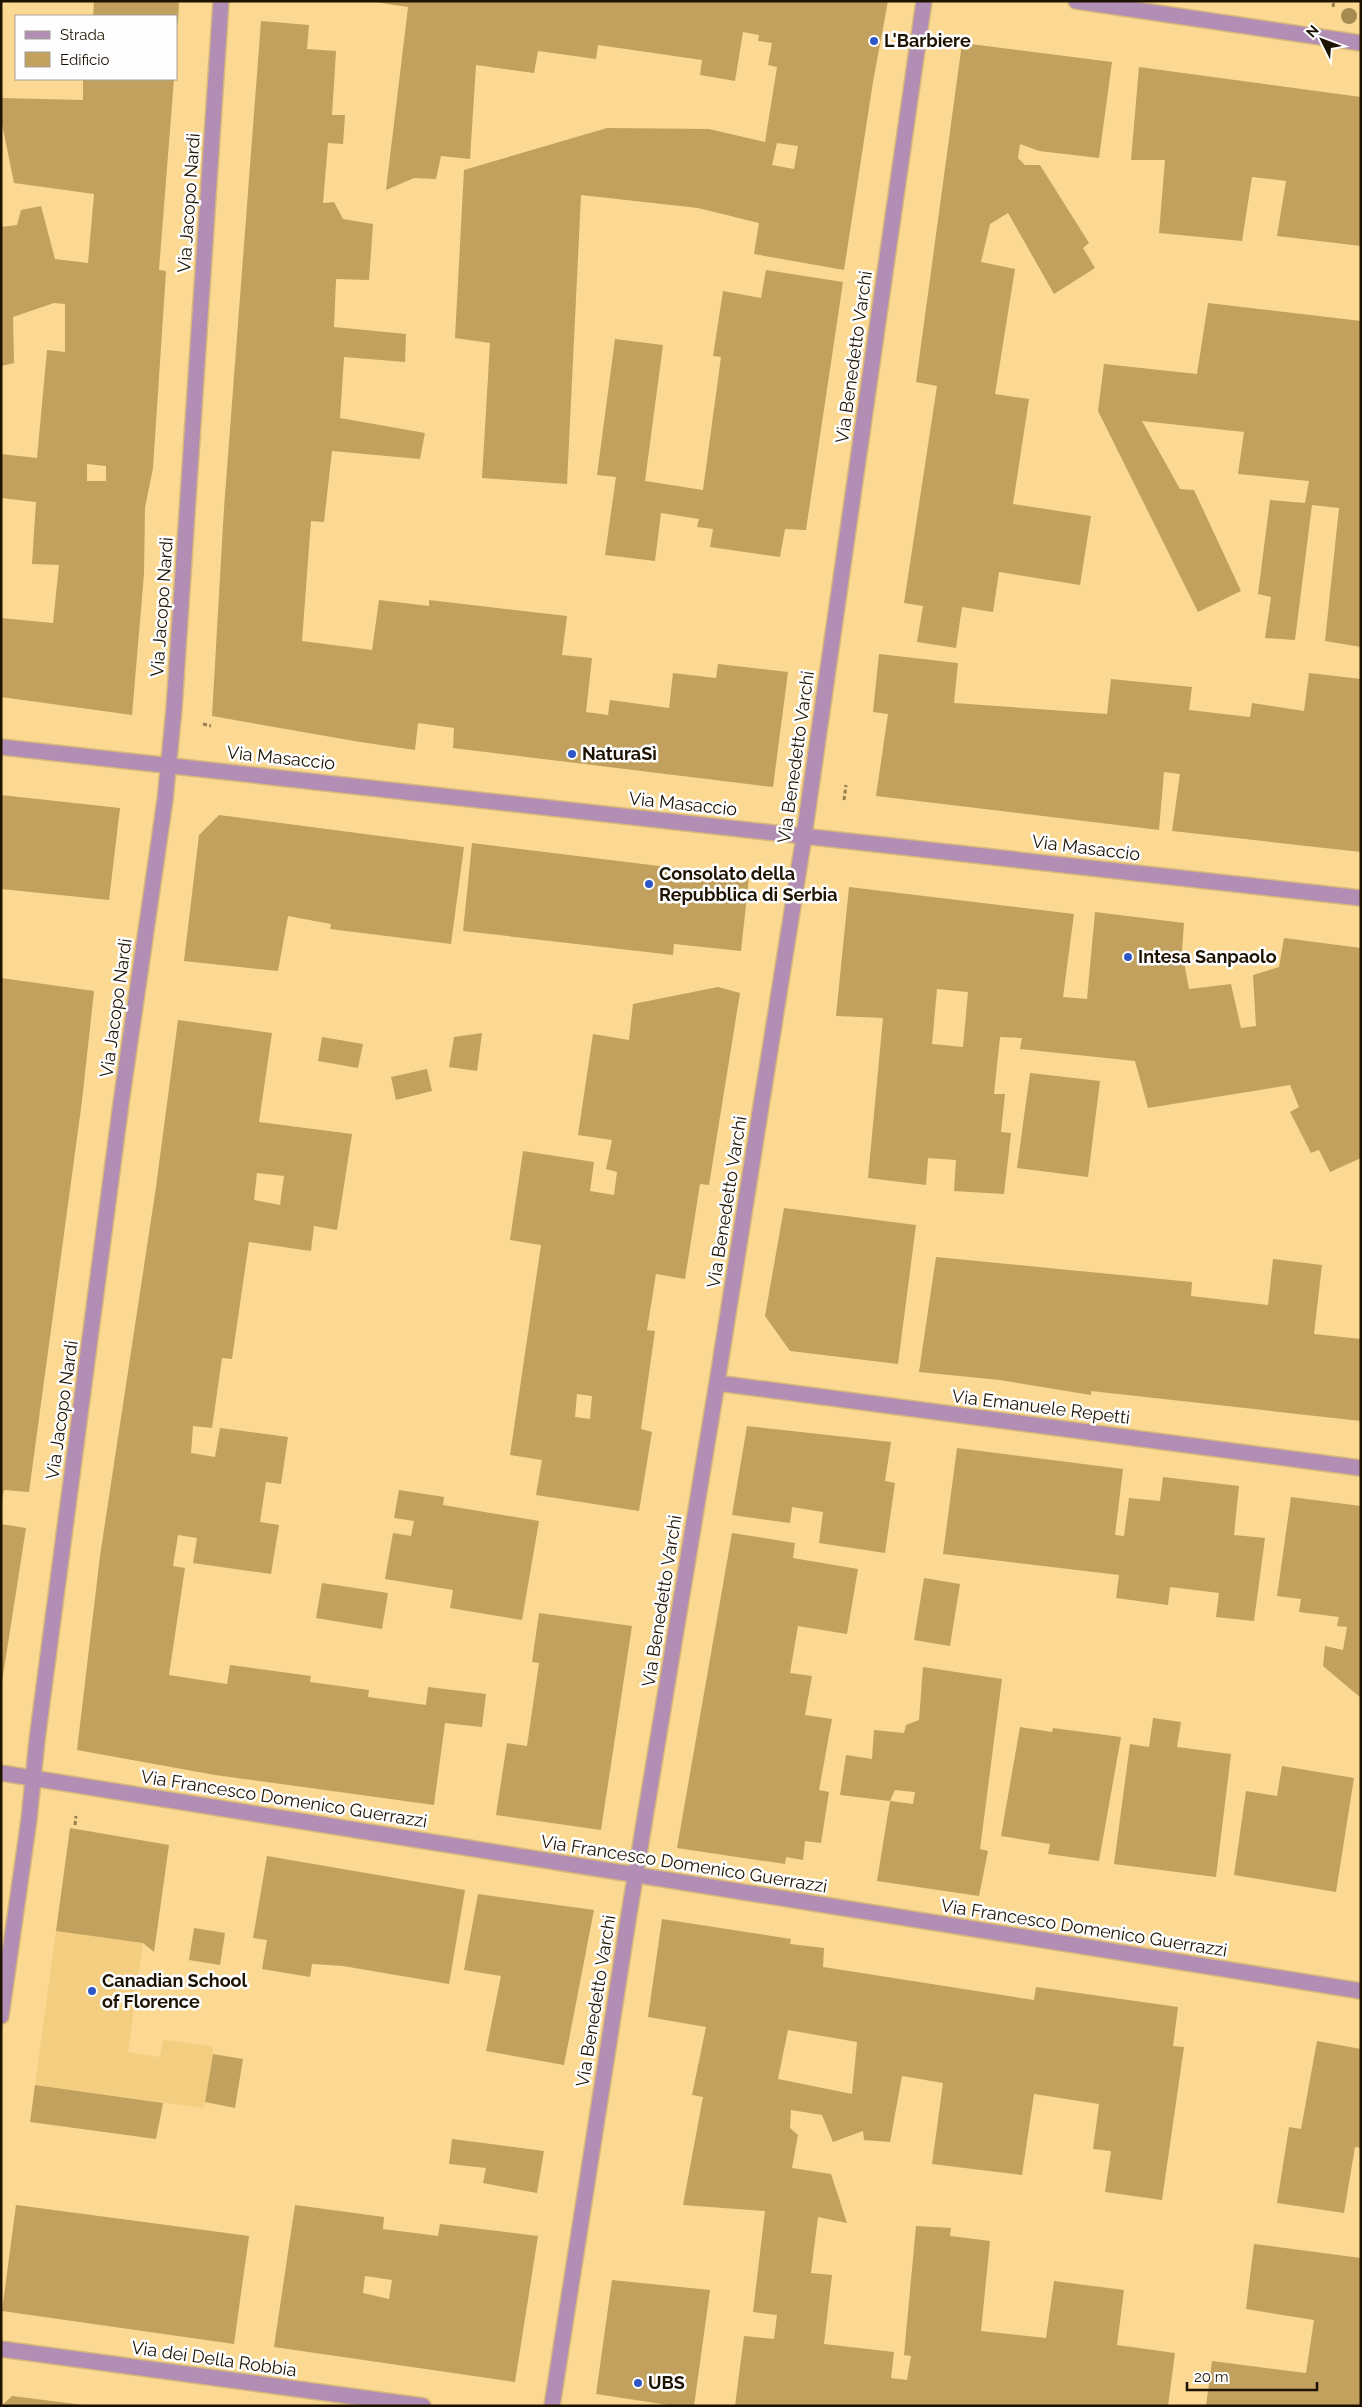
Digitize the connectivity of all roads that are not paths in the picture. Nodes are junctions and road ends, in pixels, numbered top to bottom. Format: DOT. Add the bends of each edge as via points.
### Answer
graph roads {
  1 [pos="221,1"];
  2 [pos="924,1"];
  3 [pos="1076,1"];
  4 [pos="1361,43"];
  5 [pos="1,747"];
  6 [pos="168,765"];
  7 [pos="804,836"];
  8 [pos="1361,898"];
  9 [pos="718,1383"];
  10 [pos="1361,1468"];
  11 [pos="1,1773"];
  12 [pos="33,1778"];
  13 [pos="636,1875"];
  14 [pos="1361,1990"];
  15 [pos="1,2016"];
  16 [pos="1,2349"];
  17 [pos="423,2406"];
  18 [pos="552,2406"];
  1 -- 6 [label="street, Via Jacopo Nardi"];
  2 -- 7 [label="street, Via Benedetto Varchi"];
  3 -- 4 [label="street"];
  5 -- 6 [label="street, Via Masaccio"];
  6 -- 7 [label="street, Via Masaccio"];
  6 -- 12 [label="street, Via Jacopo Nardi"];
  7 -- 8 [label="street, Via Masaccio"];
  7 -- 9 [label="street, Via Benedetto Varchi"];
  9 -- 10 [label="street, Via Emanuele Repetti"];
  9 -- 13 [label="street, Via Benedetto Varchi"];
  11 -- 12 [label="street, Via Francesco Domenico Guerrazzi"];
  12 -- 13 [label="street, Via Francesco Domenico Guerrazzi"];
  12 -- 15 [label="street, Via Jacopo Nardi"];
  13 -- 14 [label="street, Via Francesco Domenico Guerrazzi"];
  13 -- 18 [label="street, Via Benedetto Varchi"];
  16 -- 17 [label="street, Via dei Della Robbia"];
}
